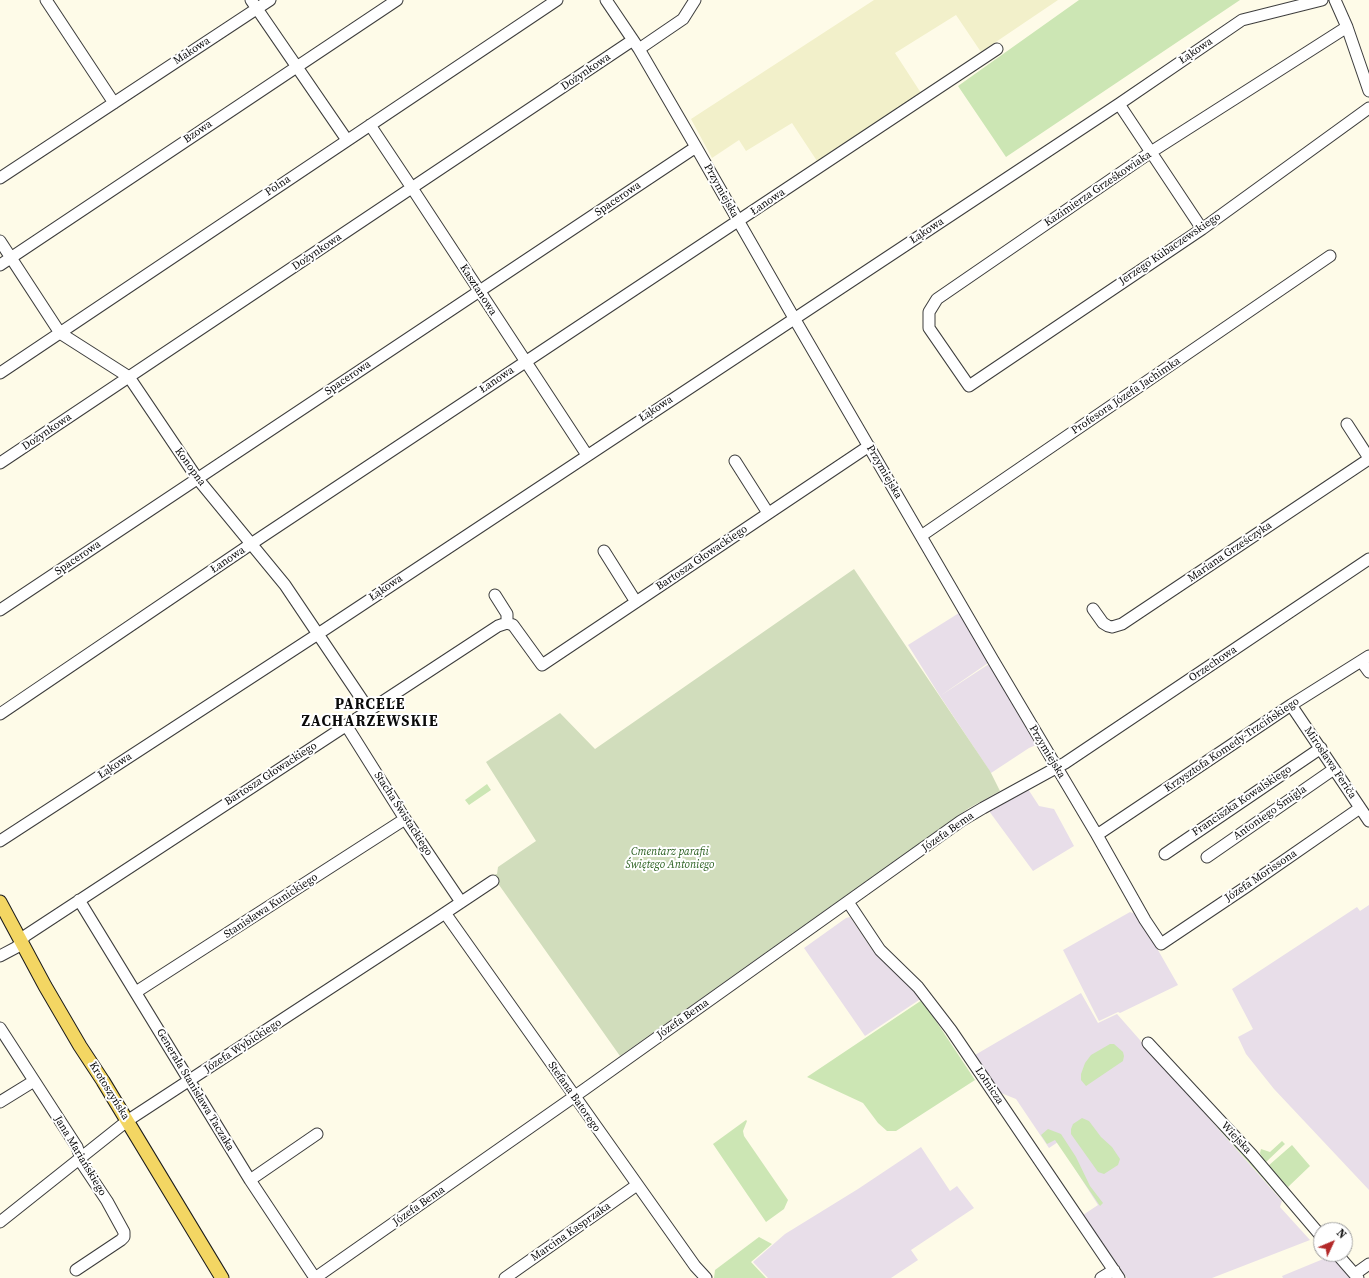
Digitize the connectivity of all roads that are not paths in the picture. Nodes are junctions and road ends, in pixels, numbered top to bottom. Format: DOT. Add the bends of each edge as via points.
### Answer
graph roads {
  1 [pos="46,0"];
  2 [pos="270,0"];
  3 [pos="397,0"];
  4 [pos="557,0"];
  5 [pos="606,0"];
  6 [pos="694,0"];
  7 [pos="1322,0"];
  8 [pos="1335,0"];
  9 [pos="254,4"];
  10 [pos="1347,27"];
  11 [pos="636,45"];
  12 [pos="997,49"];
  13 [pos="297,67"];
  14 [pos="1369,91"];
  15 [pos="114,102"];
  16 [pos="1119,104"];
  17 [pos="1369,108"];
  18 [pos="370,125"];
  19 [pos="347,140"];
  20 [pos="696,147"];
  21 [pos="1151,152"];
  22 [pos="0,178"];
  23 [pos="412,188"];
  24 [pos="738,222"];
  25 [pos="1202,229"];
  26 [pos="0,241"];
  27 [pos="1330,256"];
  28 [pos="11,258"];
  29 [pos="0,265"];
  30 [pos="480,291"];
  31 [pos="794,318"];
  32 [pos="60,333"];
  33 [pos="525,362"];
  34 [pos="0,373"];
  35 [pos="129,377"];
  36 [pos="969,386"];
  37 [pos="1347,424"];
  38 [pos="869,446"];
  39 [pos="586,455"];
  40 [pos="1369,458"];
  41 [pos="735,461"];
  42 [pos="0,463"];
  43 [pos="197,478"];
  44 [pos="768,513"];
  45 [pos="921,536"];
  46 [pos="251,544"];
  47 [pos="604,551"];
  48 [pos="1369,559"];
  49 [pos="495,595"];
  50 [pos="636,602"];
  51 [pos="1093,609"];
  52 [pos="0,610"];
  53 [pos="506,623"];
  54 [pos="318,634"];
  55 [pos="1365,659"];
  56 [pos="1369,672"];
  57 [pos="1291,705"];
  58 [pos="368,710"];
  59 [pos="0,714"];
  60 [pos="346,726"];
  61 [pos="1320,748"];
  62 [pos="1056,768"];
  63 [pos="1334,769"];
  64 [pos="1360,808"];
  65 [pos="405,820"];
  66 [pos="1369,822"];
  67 [pos="1097,835"];
  68 [pos="0,841"];
  69 [pos="1164,854"];
  70 [pos="1207,857"];
  71 [pos="493,881"];
  72 [pos="78,900"];
  73 [pos="0,902"];
  74 [pos="461,902"];
  75 [pos="848,902"];
  76 [pos="445,913"];
  77 [pos="21,941"];
  78 [pos="1160,944"];
  79 [pos="0,956"];
  80 [pos="136,992"];
  81 [pos="0,1028"];
  82 [pos="1148,1043"];
  83 [pos="34,1081"];
  84 [pos="190,1081"];
  85 [pos="574,1097"];
  86 [pos="0,1102"];
  87 [pos="127,1121"];
  88 [pos="317,1134"];
  89 [pos="80,1158"];
  90 [pos="250,1180"];
  91 [pos="637,1186"];
  92 [pos="0,1222"];
  93 [pos="1313,1227"];
  94 [pos="1344,1262"];
  95 [pos="1369,1264"];
  96 [pos="76,1270"];
  97 [pos="1117,1274"];
  98 [pos="1357,1276"];
  99 [pos="701,1277"];
  100 [pos="222,1278"];
  101 [pos="315,1278"];
  102 [pos="505,1278"];
  103 [pos="1101,1278"];
  1 -- 15 [label="street"];
  2 -- 9 [label="street, Makowa"];
  3 -- 13 [label="street, Bzowa"];
  4 -- 18 [label="street, Polna"];
  5 -- 11 [label="street, Przymiejska"];
  6 -- 11 [label="street, Dożynkowa" via="683,19"];
  7 -- 16 [label="street, Łąkowa" via="1242,20"];
  8 -- 10 [label="street"];
  9 -- 13 [label="street"];
  9 -- 15 [label="street, Makowa"];
  10 -- 14 [label="street"];
  10 -- 21 [label="street, Kazimierza Grześkowiaka"];
  11 -- 20 [label="street, Przymiejska"];
  11 -- 23 [label="street, Dożynkowa"];
  12 -- 24 [label="street, Łanowa"];
  13 -- 19 [label="street"];
  13 -- 28 [label="street, Bzowa"];
  15 -- 22 [label="street, Makowa"];
  16 -- 21 [label="street"];
  16 -- 31 [label="street, Łąkowa"];
  17 -- 25 [label="street, Jerzego Kubaczewskiego"];
  18 -- 19 [label="street, Polna"];
  18 -- 23 [label="street, Kasztanowa"];
  19 -- 32 [label="street, Polna"];
  20 -- 24 [label="street, Przymiejska"];
  20 -- 30 [label="street, Spacerowa"];
  21 -- 25 [label="street"];
  21 -- 36 [label="street, Kazimierza Grześkowiaka" via="937,299 929,312 929,328"];
  23 -- 30 [label="street, Kasztanowa"];
  23 -- 35 [label="street, Dożynkowa"];
  24 -- 31 [label="street, Przymiejska"];
  24 -- 33 [label="street, Łanowa"];
  25 -- 36 [label="street, Jerzego Kubaczewskiego"];
  26 -- 28 [label="street, Konopna"];
  27 -- 45 [label="street, Profesora Józefa Jachimka"];
  28 -- 29 [label="street, Bzowa"];
  28 -- 32 [label="street, Konopna"];
  30 -- 33 [label="street, Kasztanowa"];
  30 -- 43 [label="street, Spacerowa"];
  31 -- 38 [label="street, Przymiejska"];
  31 -- 39 [label="street, Łąkowa"];
  32 -- 34 [label="street, Polna"];
  32 -- 35 [label="street, Konopna"];
  33 -- 39 [label="street, Kasztanowa"];
  33 -- 46 [label="street, Łanowa"];
  35 -- 42 [label="street, Dożynkowa"];
  35 -- 43 [label="street, Konopna"];
  37 -- 40 [label="street"];
  38 -- 44 [label="street, Bartosza Głowackiego"];
  38 -- 45 [label="street, Przymiejska"];
  39 -- 54 [label="street, Łąkowa"];
  40 -- 51 [label="street, Mariana Grześczyka" via="1122,624 1108,626"];
  41 -- 44 [label="street"];
  43 -- 46 [label="street, Konopna"];
  43 -- 52 [label="street, Spacerowa"];
  44 -- 50 [label="street, Bartosza Głowackiego"];
  45 -- 62 [label="street, Przymiejska"];
  46 -- 54 [label="street, Konopna" via="285,585"];
  46 -- 59 [label="street, Łanowa"];
  47 -- 50 [label="street"];
  48 -- 62 [label="street, Orzechowa"];
  49 -- 53 [label="street" via="507,614"];
  50 -- 53 [label="street, Bartosza Głowackiego" via="542,665 513,625"];
  53 -- 58 [label="street, Bartosza Głowackiego"];
  54 -- 58 [label="street, Konopna"];
  54 -- 68 [label="street, Łąkowa"];
  55 -- 56 [label="street"];
  55 -- 57 [label="street, Krzysztofa Komedy-Trzcińskiego"];
  57 -- 61 [label="street, Mirosława Feriča"];
  57 -- 67 [label="street, Krzysztofa Komedy-Trzcińskiego"];
  58 -- 60 [label="street, Bartosza Głowackiego"];
  60 -- 65 [label="street, Stacha Świstackiego"];
  60 -- 72 [label="street, Bartosza Głowackiego"];
  61 -- 63 [label="street, Mirosława Feriča"];
  61 -- 69 [label="street, Franciszka Kowalskiego"];
  62 -- 67 [label="street, Przymiejska"];
  62 -- 75 [label="street, Józefa Bema" via="978,811"];
  63 -- 64 [label="street, Mirosława Feriča"];
  63 -- 70 [label="street, Antoniego Śmigla"];
  64 -- 66 [label="street, Mirosława Feriča"];
  64 -- 78 [label="street, Józefa Morissona" via="1246,888"];
  65 -- 74 [label="street, Stacha Świstackiego"];
  65 -- 80 [label="street, Stanisława Kunickiego"];
  67 -- 78 [label="street, Przymiejska"];
  71 -- 74 [label="street, Józefa Wybickiego"];
  72 -- 77 [label="street, Bartosza Głowackiego"];
  72 -- 80 [label="street, Generała Stanisława Taczaka"];
  73 -- 77 [label="main road, Krotoszyńska"];
  74 -- 76 [label="street, Józefa Wybickiego"];
  75 -- 85 [label="street, Józefa Bema"];
  75 -- 97 [label="street, Lotnicza" via="880,950 918,987 941,1017"];
  76 -- 84 [label="street, Józefa Wybickiego"];
  76 -- 85 [label="street, Stefana Batorego"];
  77 -- 79 [label="street, Bartosza Głowackiego" via="17,947"];
  77 -- 87 [label="main road, Krotoszyńska" via="80,1046"];
  80 -- 84 [label="street, Generała Stanisława Taczaka"];
  81 -- 83 [label="street, Jana Mariańskiego"];
  82 -- 93 [label="street, Wiejska" via="1252,1155"];
  83 -- 86 [label="street"];
  83 -- 89 [label="street, Jana Mariańskiego" via="77,1147"];
  84 -- 87 [label="street, Józefa Wybickiego"];
  84 -- 90 [label="street, Generała Stanisława Taczaka"];
  85 -- 91 [label="street, Stefana Batorego"];
  85 -- 101 [label="street, Józefa Bema"];
  87 -- 89 [label="street, Józefa Wybickiego"];
  87 -- 100 [label="main road, Krotoszyńska"];
  88 -- 90 [label="street"];
  89 -- 92 [label="street, Józefa Wybickiego"];
  89 -- 96 [label="street, Jana Mariańskiego" via="107,1201 124,1232 124,1237"];
  90 -- 101 [label="street, Generała Stanisława Taczaka"];
  91 -- 99 [label="street, Stefana Batorego"];
  91 -- 102 [label="street, Marcina Kasprzaka"];
  94 -- 98 [label="street"];
  95 -- 98 [label="street"];
  97 -- 103 [label="street"];
}
